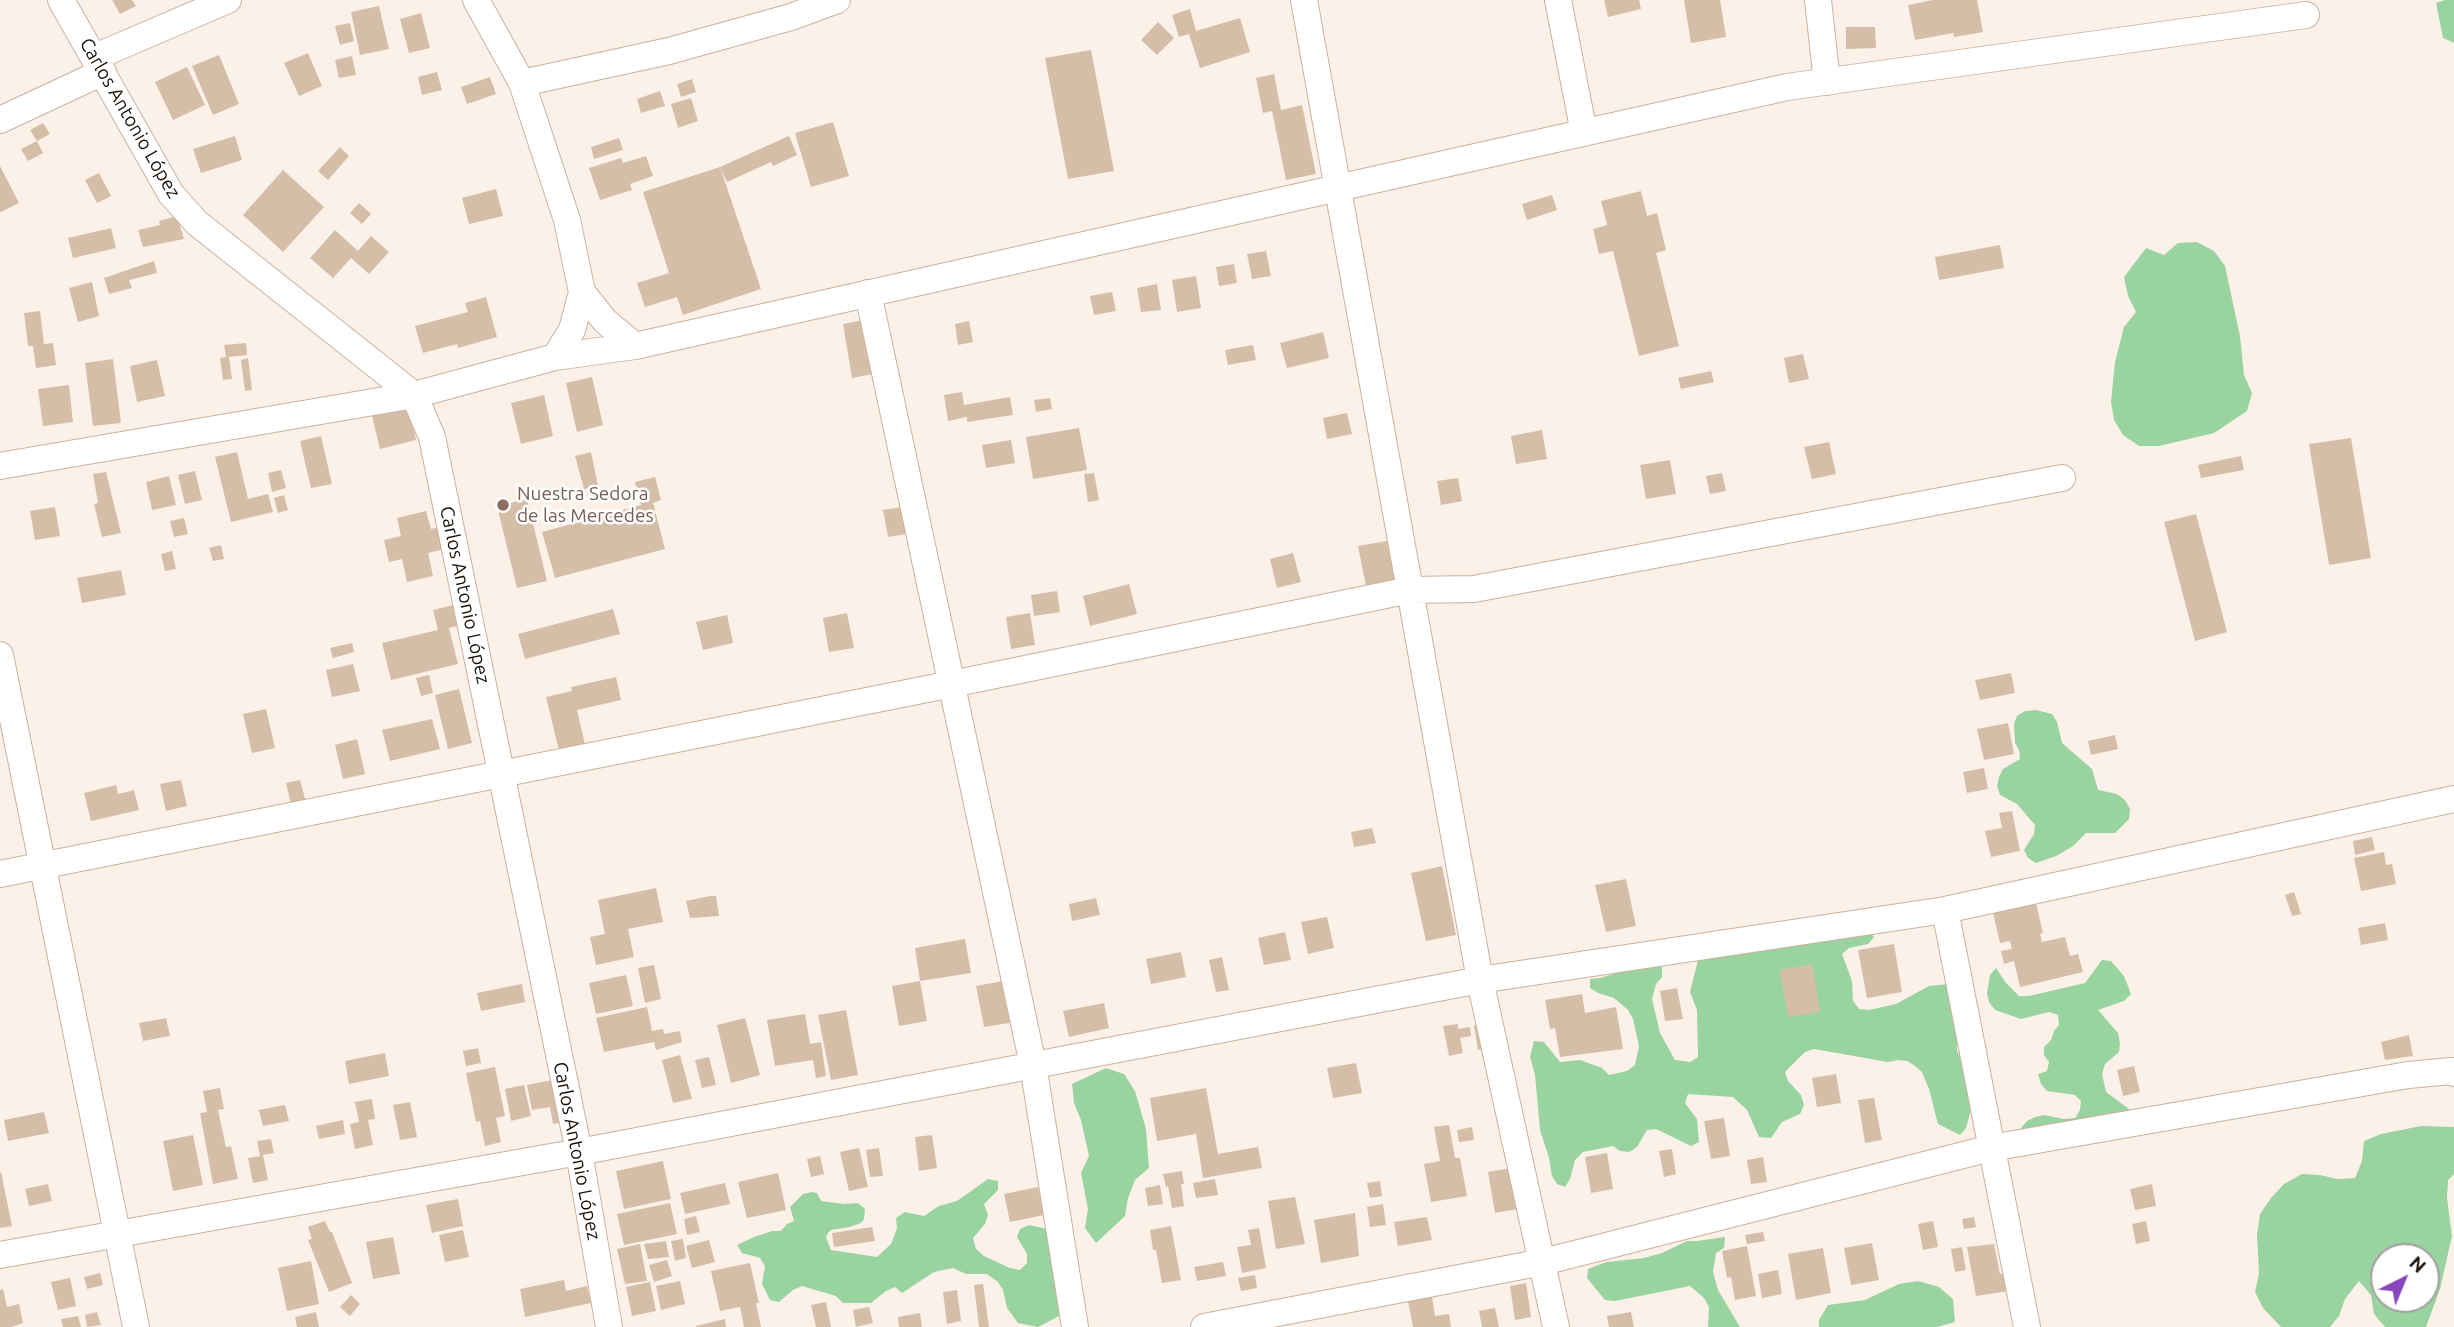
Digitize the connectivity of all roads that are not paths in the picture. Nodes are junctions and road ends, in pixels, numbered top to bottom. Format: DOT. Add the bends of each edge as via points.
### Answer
graph roads {
  1 [pos="61,0"];
  2 [pos="228,0"];
  3 [pos="476,0"];
  4 [pos="836,0"];
  5 [pos="1304,0"];
  6 [pos="1559,0"];
  7 [pos="1818,0"];
  8 [pos="2306,15"];
  9 [pos="99,65"];
  10 [pos="1827,82"];
  11 [pos="522,83"];
  12 [pos="0,120"];
  13 [pos="1584,133"];
  14 [pos="1338,190"];
  15 [pos="582,292"];
  16 [pos="868,293"];
  17 [pos="635,346"];
  18 [pos="555,356"];
  19 [pos="414,395"];
  20 [pos="0,466"];
  21 [pos="2062,478"];
  22 [pos="1410,590"];
  23 [pos="0,654"];
  24 [pos="952,684"];
  25 [pos="501,774"];
  26 [pos="2454,799"];
  27 [pos="42,865"];
  28 [pos="0,874"];
  29 [pos="1945,910"];
  30 [pos="1480,980"];
  31 [pos="1033,1066"];
  32 [pos="2454,1073"];
  33 [pos="1991,1148"];
  34 [pos="579,1152"];
  35 [pos="116,1234"];
  36 [pos="0,1255"];
  37 [pos="1543,1262"];
  38 [pos="135,1327"];
  39 [pos="609,1327"];
  40 [pos="1075,1327"];
  41 [pos="1205,1327"];
  42 [pos="1556,1327"];
  43 [pos="2027,1327"];
  1 -- 9 [label="street, Carlos Antonio López"];
  2 -- 9 [label="street"];
  3 -- 11 [label="street"];
  4 -- 11 [label="street" via="669,51"];
  5 -- 14 [label="street"];
  6 -- 13 [label="street"];
  7 -- 10 [label="street"];
  8 -- 10 [label="street"];
  9 -- 12 [label="street"];
  9 -- 19 [label="street, Carlos Antonio López" via="171,194 197,223"];
  10 -- 13 [label="street"];
  11 -- 15 [label="street" via="567,220"];
  13 -- 14 [label="street"];
  14 -- 16 [label="street"];
  14 -- 22 [label="street"];
  15 -- 17 [label="street" via="605,321"];
  15 -- 18 [label="street" via="572,330"];
  16 -- 17 [label="street"];
  16 -- 24 [label="street"];
  17 -- 18 [label="street"];
  18 -- 19 [label="street"];
  19 -- 20 [label="street"];
  19 -- 25 [label="street, Carlos Antonio López" via="432,437"];
  21 -- 22 [label="street" via="1474,589"];
  22 -- 24 [label="street"];
  22 -- 30 [label="street"];
  23 -- 27 [label="street"];
  24 -- 25 [label="street"];
  24 -- 31 [label="street"];
  25 -- 27 [label="street"];
  25 -- 34 [label="street, Carlos Antonio López"];
  26 -- 29 [label="street"];
  27 -- 28 [label="street"];
  27 -- 35 [label="street"];
  29 -- 30 [label="street"];
  29 -- 33 [label="street"];
  30 -- 31 [label="street"];
  30 -- 37 [label="street"];
  31 -- 34 [label="street"];
  31 -- 40 [label="street"];
  32 -- 33 [label="street" via="2408,1075"];
  33 -- 37 [label="street"];
  33 -- 43 [label="street"];
  34 -- 35 [label="street"];
  34 -- 39 [label="street, Carlos Antonio López"];
  35 -- 36 [label="street"];
  35 -- 38 [label="street"];
  37 -- 41 [label="street"];
  37 -- 42 [label="street"];
}
